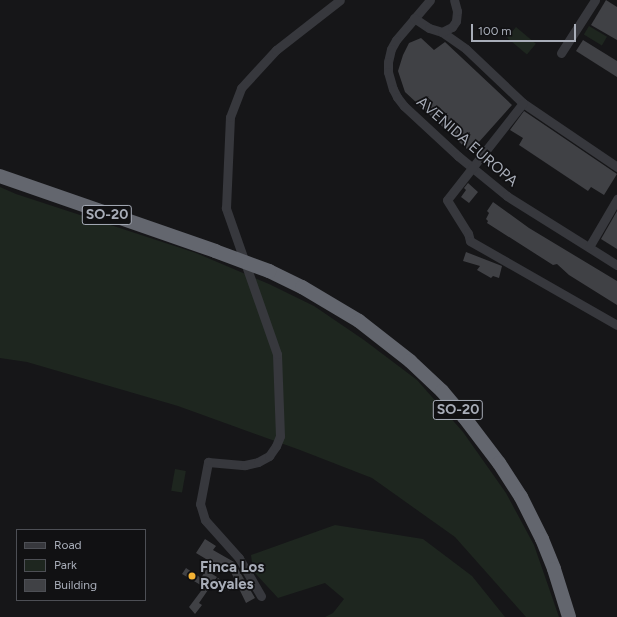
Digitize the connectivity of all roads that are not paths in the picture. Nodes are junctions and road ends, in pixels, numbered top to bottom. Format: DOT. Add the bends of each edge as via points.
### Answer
graph roads {
  1 [pos="340,0"];
  2 [pos="430,0"];
  3 [pos="454,0"];
  4 [pos="595,0"];
  5 [pos="414,18"];
  6 [pos="442,32"];
  7 [pos="561,53"];
  8 [pos="523,103"];
  9 [pos="472,167"];
  10 [pos="617,167"];
  11 [pos="0,176"];
  12 [pos="617,199"];
  13 [pos="588,247"];
  14 [pos="617,265"];
  15 [pos="617,325"];
  16 [pos="261,596"];
  17 [pos="569,617"];
  1 -- 16 [label="street" via="276,50 241,88 230,117 226,208 277,354 280,436 269,456 258,462 245,465 208,462 200,504 205,520 239,558"];
  2 -- 5 [label="street, AVENIDA EUROPA"];
  3 -- 6 [label="street" via="456,21 452,27"];
  4 -- 7 [label="street"];
  5 -- 6 [label="street" via="429,28"];
  5 -- 9 [label="street, AVENIDA EUROPA" via="391,49 388,72 393,89 404,106"];
  6 -- 8 [label="street" via="466,49"];
  8 -- 9 [label="street"];
  8 -- 10 [label="street"];
  9 -- 13 [label="street, AVENIDA EUROPA" via="507,196"];
  9 -- 15 [label="street" via="447,200 468,233 470,241"];
  11 -- 17 [label="highway, SO-20, bridge" via="269,271 335,306 364,325 410,361 442,391 499,463 521,497 548,554"];
  12 -- 13 [label="street"];
  13 -- 14 [label="street, AVENIDA EUROPA"];
}
